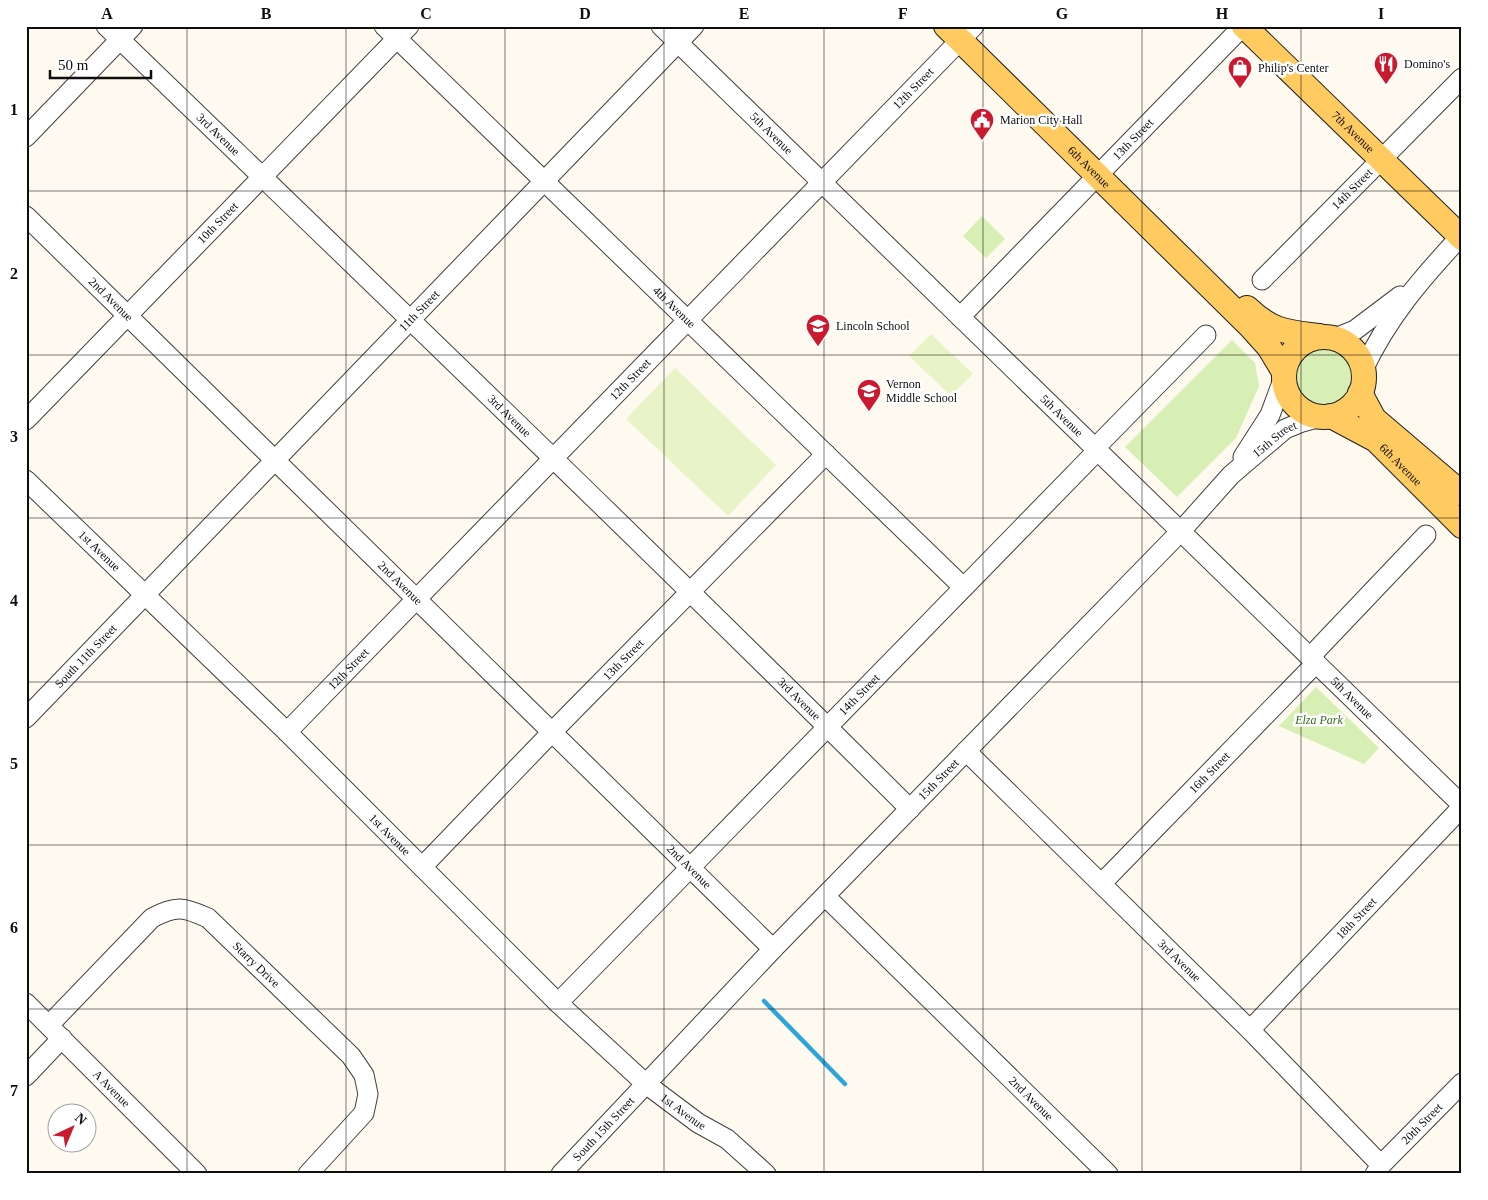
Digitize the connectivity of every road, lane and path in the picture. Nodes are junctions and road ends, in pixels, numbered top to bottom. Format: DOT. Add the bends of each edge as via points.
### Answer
graph roads {
  1 [pos="106,26"];
  2 [pos="133,26"];
  3 [pos="661,26"];
  4 [pos="694,26"];
  5 [pos="1244,26"];
  6 [pos="396,30"];
  7 [pos="960,31"];
  8 [pos="120,40"];
  9 [pos="679,43"];
  10 [pos="1462,78"];
  11 [pos="26,137"];
  12 [pos="1380,160"];
  13 [pos="1098,174"];
  14 [pos="262,178"];
  15 [pos="543,181"];
  16 [pos="821,183"];
  17 [pos="26,216"];
  18 [pos="1147,223"];
  19 [pos="1461,238"];
  20 [pos="1262,280"];
  21 [pos="1419,281"];
  22 [pos="128,315"];
  23 [pos="960,317"];
  24 [pos="688,319"];
  25 [pos="409,321"];
  26 [pos="1206,335"];
  27 [pos="1329,338"];
  28 [pos="1363,370"];
  29 [pos="1284,374"];
  30 [pos="1360,393"];
  31 [pos="1328,416"];
  32 [pos="26,420"];
  33 [pos="1096,449"];
  34 [pos="826,454"];
  35 [pos="553,457"];
  36 [pos="275,460"];
  37 [pos="1232,474"];
  38 [pos="26,480"];
  39 [pos="1462,494"];
  40 [pos="1462,526"];
  41 [pos="1181,531"];
  42 [pos="1426,535"];
  43 [pos="963,587"];
  44 [pos="691,593"];
  45 [pos="145,596"];
  46 [pos="417,599"];
  47 [pos="1313,660"];
  48 [pos="26,718"];
  49 [pos="827,726"];
  50 [pos="553,731"];
  51 [pos="287,732"];
  52 [pos="966,751"];
  53 [pos="1462,806"];
  54 [pos="910,809"];
  55 [pos="422,867"];
  56 [pos="690,867"];
  57 [pos="1102,883"];
  58 [pos="825,896"];
  59 [pos="773,949"];
  60 [pos="26,1003"];
  61 [pos="558,1003"];
  62 [pos="1250,1030"];
  63 [pos="55,1032"];
  64 [pos="26,1076"];
  65 [pos="1462,1083"];
  66 [pos="646,1084"];
  67 [pos="1378,1169"];
  68 [pos="197,1174"];
  69 [pos="308,1174"];
  70 [pos="561,1174"];
  71 [pos="766,1174"];
  72 [pos="1108,1174"];
  1 -- 8 [label="street, 3rd Avenue"];
  2 -- 8 [label="street"];
  3 -- 9 [label="street, 5th Avenue"];
  4 -- 9 [label="street, 11th Street"];
  5 -- 12 [label="main road, 7th Avenue"];
  5 -- 13 [label="street, 13th Street"];
  6 -- 14 [label="street, 10th Street"];
  6 -- 15 [label="street, 4th Avenue"];
  7 -- 13 [label="main road, 6th Avenue"];
  7 -- 16 [label="street, 12th Street"];
  8 -- 11 [label="street"];
  8 -- 14 [label="street, 3rd Avenue"];
  9 -- 15 [label="street, 11th Street"];
  9 -- 16 [label="street, 5th Avenue"];
  10 -- 12 [label="street, 14th Street"];
  12 -- 19 [label="main road, 7th Avenue"];
  12 -- 20 [label="street, 14th Street"];
  13 -- 18 [label="main road, 6th Avenue"];
  13 -- 23 [label="street, 13th Street"];
  14 -- 22 [label="street, 10th Street"];
  14 -- 25 [label="street, 3rd Avenue"];
  15 -- 24 [label="street, 4th Avenue"];
  15 -- 25 [label="street, 11th Street"];
  16 -- 23 [label="street, 5th Avenue"];
  16 -- 24 [label="street, 12th Street"];
  17 -- 22 [label="street, 2nd Avenue"];
  18 -- 27 [label="main road, 6th Avenue" via="1193,258 1262,322 1290,334"];
  18 -- 29 [label="main road, 6th Avenue" via="1267,345"];
  19 -- 21 [label="street"];
  21 -- 27 [label="street" via="1355,330"];
  21 -- 28 [label="street" via="1384,328"];
  22 -- 32 [label="street, 10th Street"];
  22 -- 36 [label="street, 2nd Avenue"];
  23 -- 33 [label="street, 5th Avenue"];
  24 -- 34 [label="street, 4th Avenue"];
  24 -- 35 [label="street, 12th Street"];
  25 -- 35 [label="street, 3rd Avenue"];
  25 -- 36 [label="street, 11th Street"];
  26 -- 33 [label="street, 14th Street"];
  27 -- 28 [label="main road" via="1343,342 1356,354"];
  27 -- 29 [label="main road" via="1316,337 1298,346 1286,362"];
  28 -- 30 [label="main road"];
  29 -- 31 [label="main road" via="1290,398 1298,408 1310,414"];
  29 -- 37 [label="street, 15th Street" via="1270,415"];
  30 -- 31 [label="main road" via="1344,412"];
  30 -- 39 [label="main road, 6th Avenue" via="1374,419"];
  31 -- 37 [label="street, 15th Street" via="1285,429"];
  31 -- 40 [label="main road, 6th Avenue" via="1376,440"];
  33 -- 41 [label="street, 5th Avenue"];
  33 -- 43 [label="street, 14th Street"];
  34 -- 43 [label="street, 4th Avenue"];
  34 -- 44 [label="street, 13th Street"];
  35 -- 44 [label="street, 3rd Avenue"];
  35 -- 46 [label="street, 12th Street"];
  36 -- 45 [label="street, 11th Street"];
  36 -- 46 [label="street, 2nd Avenue"];
  37 -- 41 [label="street, 15th Street"];
  38 -- 45 [label="street, 1st Avenue"];
  41 -- 47 [label="street, 5th Avenue"];
  41 -- 52 [label="street, 15th Street"];
  42 -- 47 [label="street, 16th Street"];
  43 -- 49 [label="street, 14th Street"];
  44 -- 49 [label="street, 3rd Avenue"];
  44 -- 50 [label="street, 13th Street"];
  45 -- 48 [label="street, South 11th Street"];
  45 -- 51 [label="street, 1st Avenue"];
  46 -- 50 [label="street, 2nd Avenue"];
  46 -- 51 [label="street, 12th Street"];
  47 -- 53 [label="street, 5th Avenue"];
  47 -- 57 [label="street, 16th Street"];
  49 -- 54 [label="street, 3rd Avenue"];
  49 -- 56 [label="street, 14th Street"];
  50 -- 55 [label="street, 13th Street"];
  50 -- 56 [label="street, 2nd Avenue"];
  51 -- 55 [label="street, 1st Avenue"];
  52 -- 54 [label="street, 15th Street"];
  52 -- 57 [label="street, 3rd Avenue"];
  53 -- 62 [label="street, 18th Street"];
  54 -- 58 [label="street, 15th Street"];
  55 -- 61 [label="street, 1st Avenue"];
  56 -- 59 [label="street, 2nd Avenue"];
  56 -- 61 [label="street, 14th Street"];
  57 -- 62 [label="street, 3rd Avenue"];
  58 -- 59 [label="street, 15th Street"];
  58 -- 72 [label="street, 2nd Avenue"];
  59 -- 66 [label="street, 15th Street"];
  60 -- 63 [label="street, A Avenue"];
  61 -- 66 [label="street, 1st Avenue"];
  62 -- 67 [label="street, 3rd Avenue"];
  63 -- 64 [label="street, Starry Drive"];
  63 -- 68 [label="street, A Avenue"];
  63 -- 69 [label="street, Starry Drive" via="152,918 169,909 187,908 208,918 351,1056 364,1075 368,1094 364,1113"];
  65 -- 67 [label="street, 20th Street"];
  66 -- 70 [label="street, South 15th Street"];
  66 -- 71 [label="street, 1st Avenue" via="698,1123 728,1139"];
}
